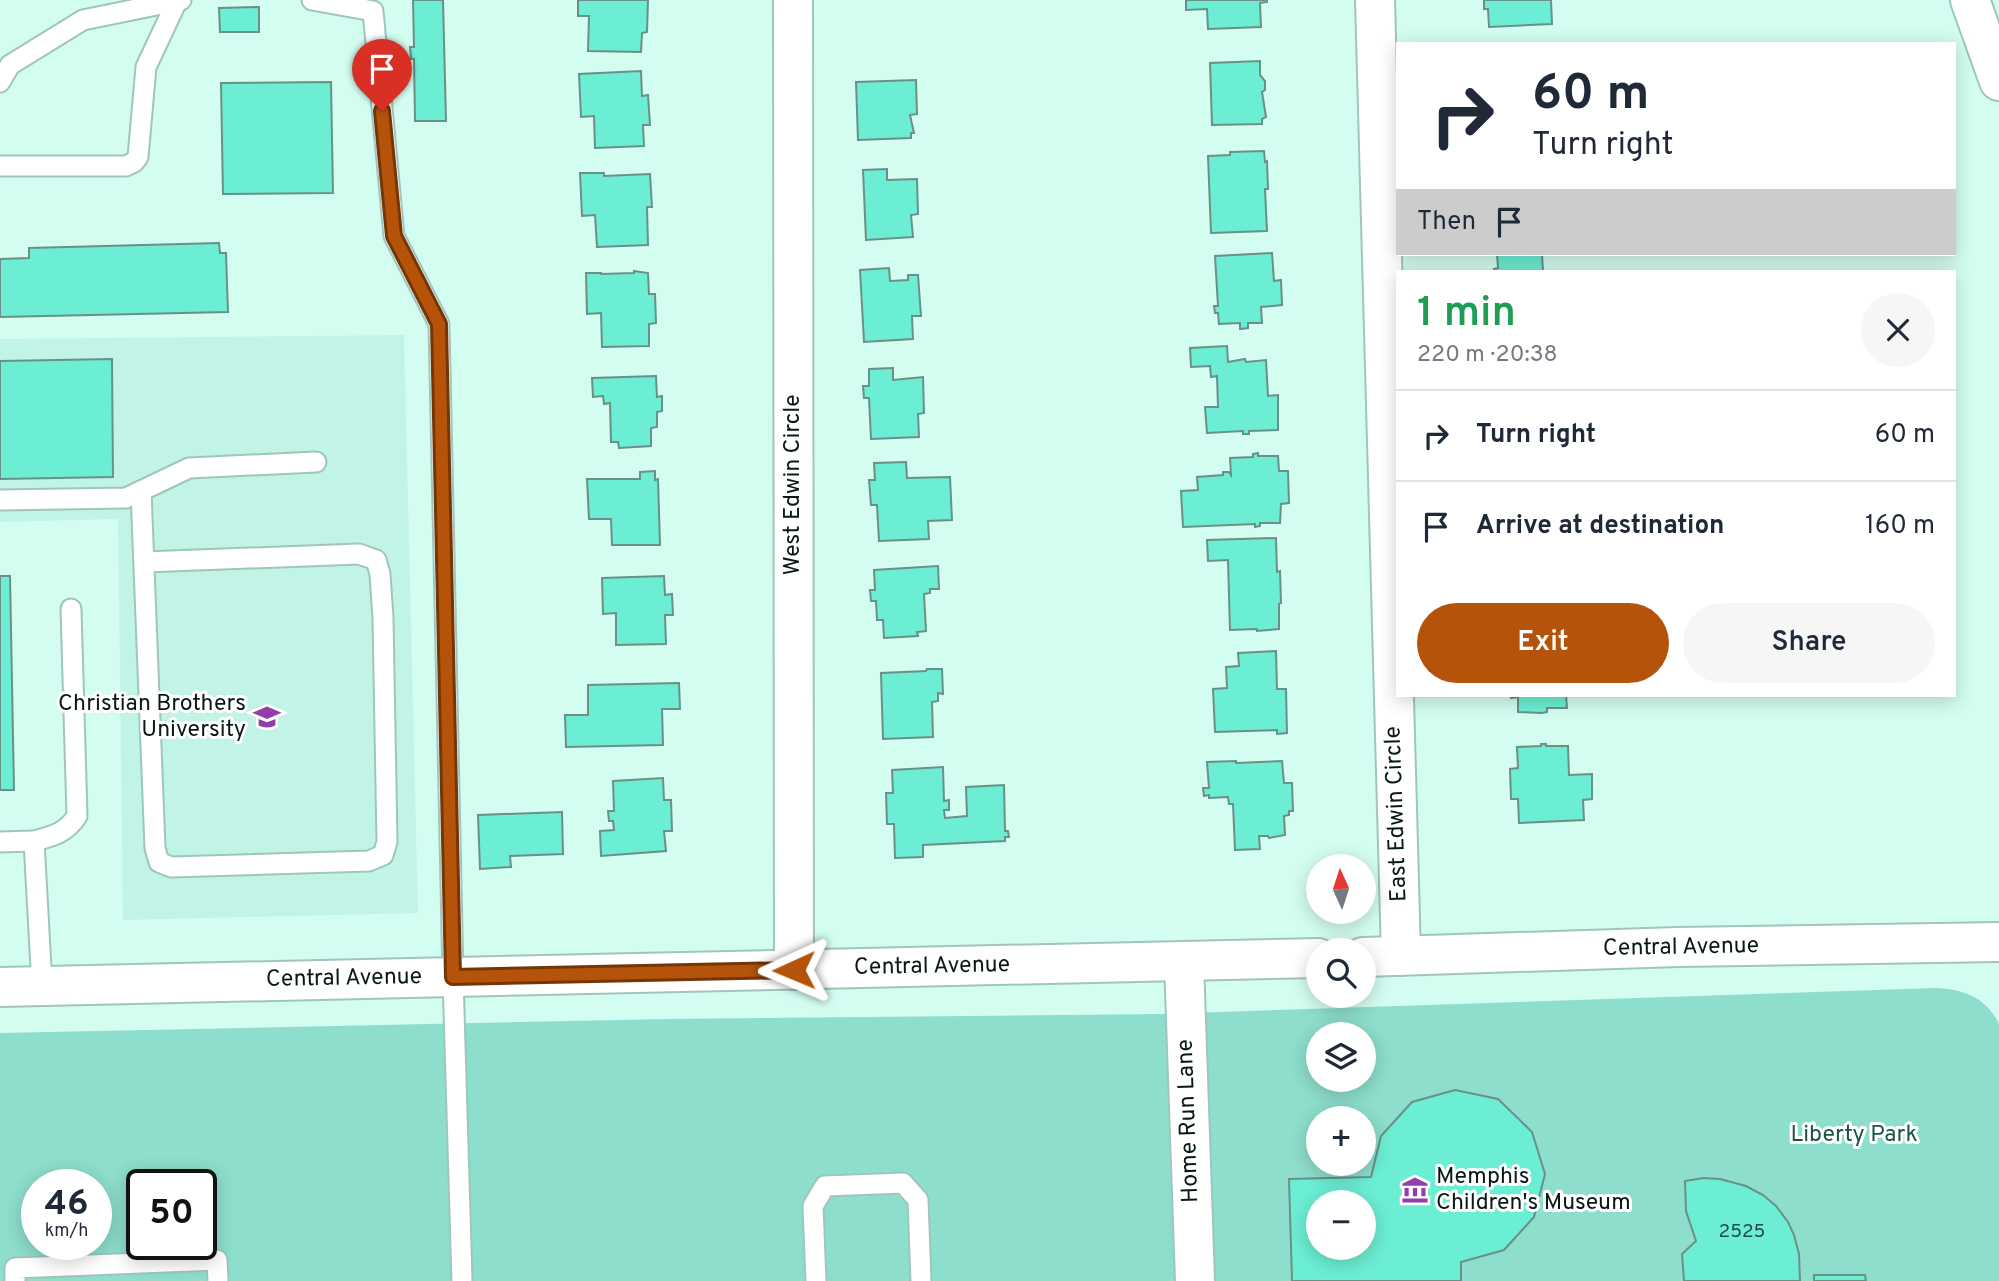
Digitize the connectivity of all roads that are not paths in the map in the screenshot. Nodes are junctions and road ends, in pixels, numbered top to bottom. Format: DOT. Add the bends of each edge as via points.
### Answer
graph roads {
  1 [pos="179,0"];
  2 [pos="312,0"];
  3 [pos="793,0"];
  4 [pos="1375,0"];
  5 [pos="1970,0"];
  6 [pos="1999,81"];
  7 [pos="0,82"];
  8 [pos="0,166"];
  9 [pos="316,462"];
  10 [pos="141,491"];
  11 [pos="0,500"];
  12 [pos="144,562"];
  13 [pos="71,609"];
  14 [pos="34,841"];
  15 [pos="0,842"];
  16 [pos="1999,943"];
  17 [pos="1401,956"];
  18 [pos="1376,957"];
  19 [pos="1306,958"];
  20 [pos="1184,962"];
  21 [pos="794,970"];
  22 [pos="453,977"];
  23 [pos="42,986"];
  24 [pos="0,987"];
  25 [pos="15,1281"];
  26 [pos="218,1281"];
  27 [pos="462,1281"];
  28 [pos="816,1281"];
  29 [pos="921,1281"];
  30 [pos="1195,1281"];
  1 -- 7 [label="lane" via="83,20 10,65"];
  1 -- 8 [label="lane" via="146,67 134,162 126,166"];
  2 -- 22 [label="lane" via="373,11 394,236 439,324"];
  3 -- 21 [label="street, West Edwin Circle"];
  4 -- 17 [label="street, East Edwin Circle"];
  5 -- 6 [label="street"];
  9 -- 10 [label="lane" via="189,468"];
  10 -- 11 [label="lane" via="126,498"];
  10 -- 12 [label="lane"];
  12 -- 12 [label="lane" via="159,862 171,867 356,862 383,855 387,842 383,643 376,559 359,554"];
  13 -- 14 [label="lane" via="77,816 69,827"];
  14 -- 15 [label="lane"];
  14 -- 23 [label="lane"];
  16 -- 17 [label="street, Central Avenue"];
  17 -- 18 [label="street, Central Avenue"];
  19 -- 20 [label="street, Central Avenue"];
  20 -- 21 [label="street, Central Avenue"];
  20 -- 30 [label="street, Home Run Lane"];
  21 -- 22 [label="street, Central Avenue"];
  22 -- 23 [label="street, Central Avenue"];
  22 -- 27 [label="lane"];
  23 -- 24 [label="street, Central Avenue"];
  25 -- 26 [label="lane" via="15,1268 217,1260"];
  28 -- 29 [label="lane" via="813,1206 825,1185 902,1183 918,1200"];
}
